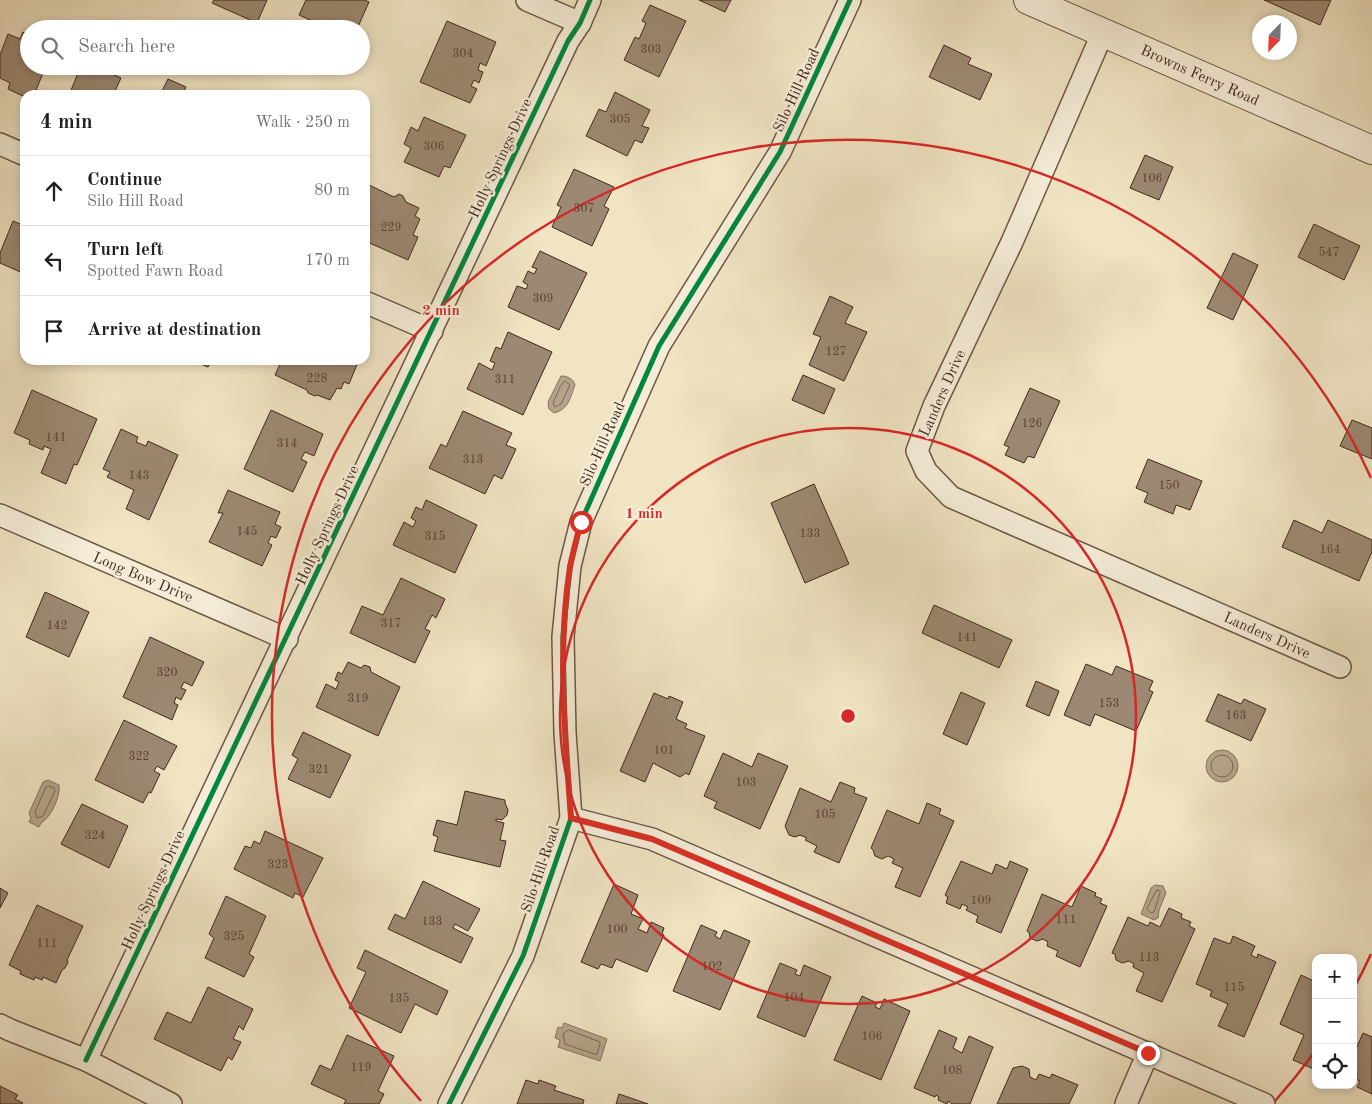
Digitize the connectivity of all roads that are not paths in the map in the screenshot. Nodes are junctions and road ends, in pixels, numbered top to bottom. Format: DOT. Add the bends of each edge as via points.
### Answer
graph roads {
  1 [pos="527,0"];
  2 [pos="590,0"];
  3 [pos="850,0"];
  4 [pos="1028,0"];
  5 [pos="580,23"];
  6 [pos="1103,32"];
  7 [pos="0,144"];
  8 [pos="1372,150"];
  9 [pos="20,153"];
  10 [pos="370,304"];
  11 [pos="432,331"];
  12 [pos="0,515"];
  13 [pos="287,639"];
  14 [pos="1340,667"];
  15 [pos="571,818"];
  16 [pos="0,1025"];
  17 [pos="1148,1053"];
  18 [pos="86,1060"];
  19 [pos="171,1104"];
  20 [pos="449,1104"];
  21 [pos="1126,1104"];
  22 [pos="1264,1104"];
  1 -- 5 [label="street"];
  2 -- 5 [label="street, Holly Springs Drive"];
  3 -- 15 [label="street, Silo Hill Road" via="780,152 659,346 581,522 570,566 563,637 564,733"];
  4 -- 6 [label="street, Browns Ferry Road"];
  5 -- 11 [label="street, Holly Springs Drive" via="568,41"];
  6 -- 8 [label="street, Browns Ferry Road"];
  6 -- 14 [label="street, Landers Drive" via="1012,242 934,406 917,451 926,472 951,497"];
  7 -- 9 [label="street"];
  10 -- 11 [label="street"];
  11 -- 13 [label="street, Holly Springs Drive"];
  12 -- 13 [label="street, Long Bow Drive"];
  13 -- 18 [label="street, Holly Springs Drive"];
  15 -- 17 [label="street" via="652,839"];
  15 -- 20 [label="street, Silo Hill Road" via="523,956"];
  16 -- 18 [label="street"];
  17 -- 21 [label="street"];
  17 -- 22 [label="street"];
  18 -- 19 [label="street"];
}
